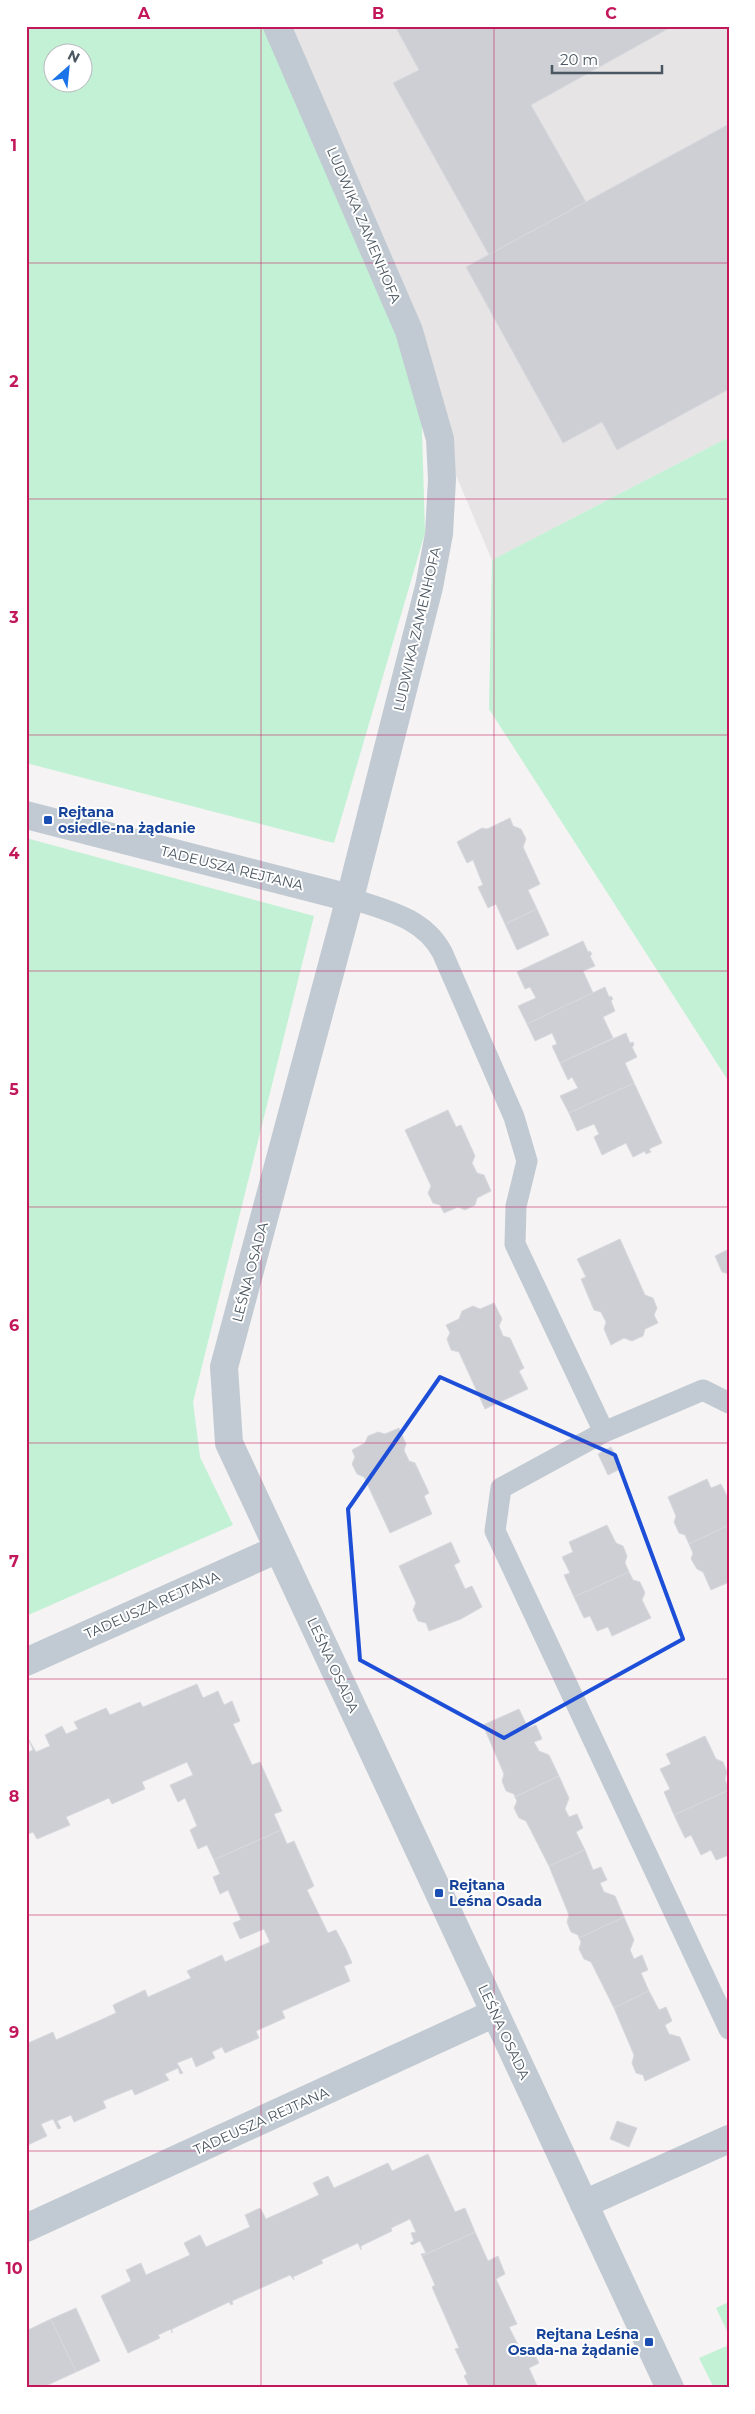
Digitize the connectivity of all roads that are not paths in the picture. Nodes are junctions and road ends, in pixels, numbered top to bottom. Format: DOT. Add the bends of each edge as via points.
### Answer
graph roads {
  1 [pos="277,26"];
  2 [pos="26,815"];
  3 [pos="350,898"];
  4 [pos="729,1403"];
  5 [pos="604,1432"];
  6 [pos="278,1549"];
  7 [pos="26,1662"];
  8 [pos="495,2013"];
  9 [pos="729,2029"];
  10 [pos="729,2139"];
  11 [pos="584,2204"];
  12 [pos="26,2228"];
  13 [pos="670,2388"];
  1 -- 3 [label="street, LUDWIKA ZAMENHOFA" via="409,331 440,439 439,534 429,587"];
  2 -- 3 [label="street, TADEUSZA REJTANA"];
  3 -- 5 [label="lane" via="410,920 434,937 442,952 514,1117 527,1161 516,1206 515,1244"];
  3 -- 6 [label="street, LEŚNA OSADA" via="224,1367 229,1443"];
  4 -- 5 [label="lane" via="703,1390"];
  5 -- 9 [label="lane" via="501,1488 495,1531"];
  6 -- 7 [label="street, TADEUSZA REJTANA"];
  6 -- 8 [label="street, LEŚNA OSADA"];
  8 -- 11 [label="street, LEŚNA OSADA"];
  8 -- 12 [label="street, TADEUSZA REJTANA"];
  10 -- 11 [label="street"];
  11 -- 13 [label="street, LEŚNA OSADA"];
}
